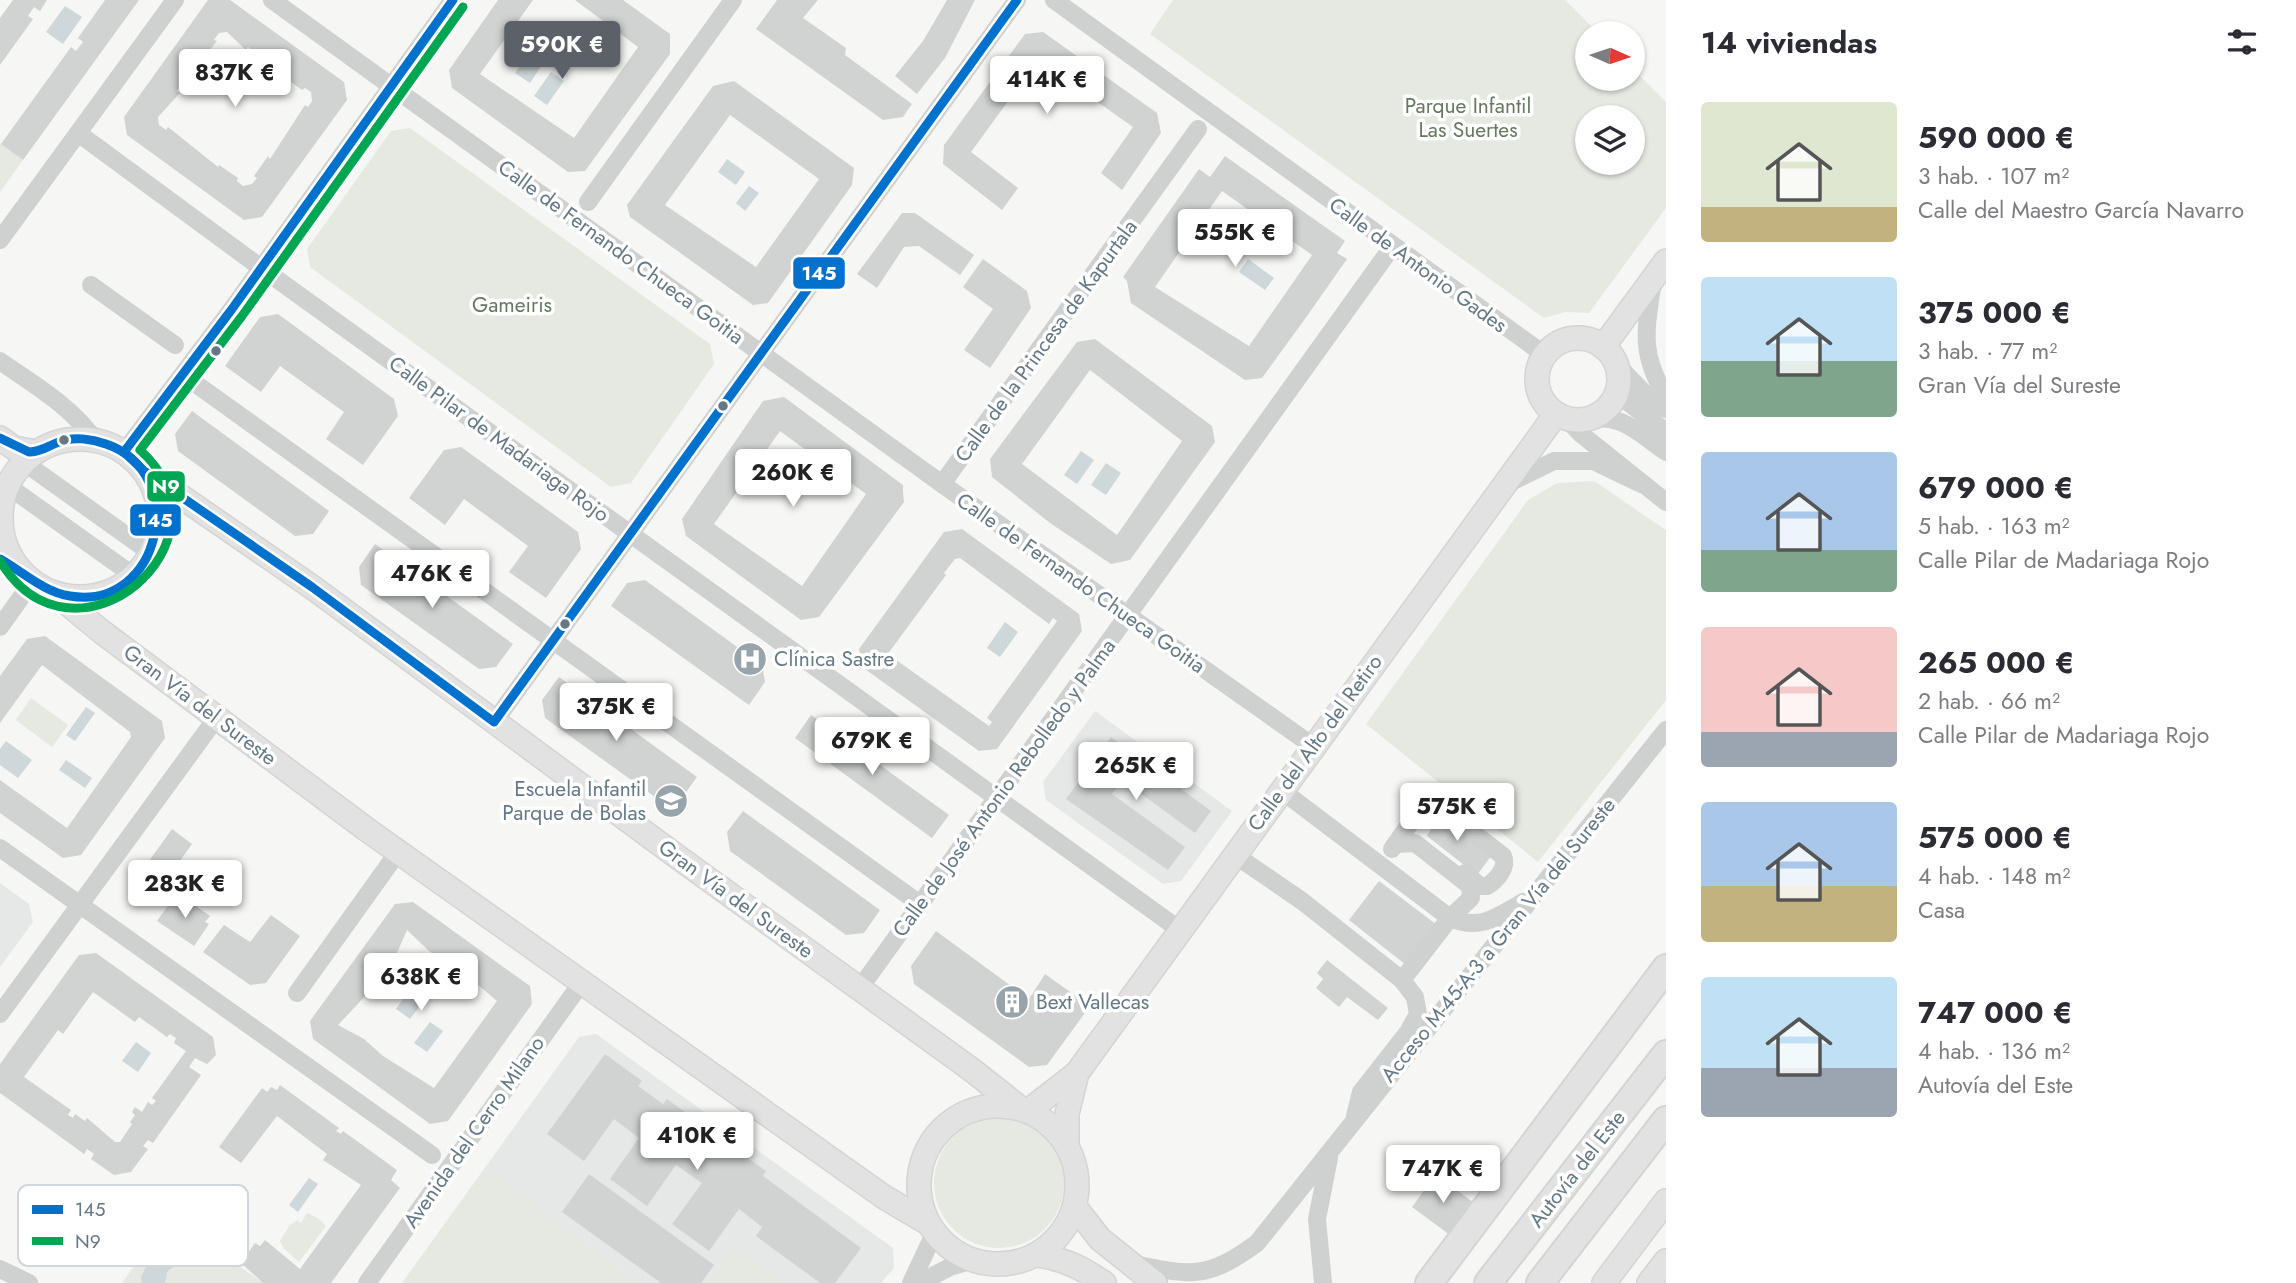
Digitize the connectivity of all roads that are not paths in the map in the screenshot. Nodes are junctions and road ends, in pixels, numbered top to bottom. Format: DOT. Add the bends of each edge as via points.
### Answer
graph roads {
  1 [pos="175,0"];
  2 [pos="272,0"];
  3 [pos="453,0"];
  4 [pos="733,0"];
  5 [pos="1017,0"];
  6 [pos="1054,0"];
  7 [pos="390,86"];
  8 [pos="1198,130"];
  9 [pos="78,133"];
  10 [pos="588,202"];
  11 [pos="0,240"];
  12 [pos="1392,247"];
  13 [pos="260,267"];
  14 [pos="1660,270"];
  15 [pos="91,285"];
  16 [pos="176,345"];
  17 [pos="760,352"];
  18 [pos="1545,355"];
  19 [pos="0,362"];
  20 [pos="1613,362"];
  21 [pos="196,384"];
  22 [pos="1666,397"];
  23 [pos="1666,409"];
  24 [pos="1568,417"];
  25 [pos="1637,421"];
  26 [pos="1666,432"];
  27 [pos="0,438"];
  28 [pos="95,440"];
  29 [pos="124,452"];
  30 [pos="1666,452"];
  31 [pos="30,458"];
  32 [pos="144,471"];
  33 [pos="942,484"];
  34 [pos="1642,484"];
  35 [pos="1502,486"];
  36 [pos="4,491"];
  37 [pos="1666,502"];
  38 [pos="628,533"];
  39 [pos="151,553"];
  40 [pos="0,559"];
  41 [pos="27,576"];
  42 [pos="134,576"];
  43 [pos="57,594"];
  44 [pos="1129,614"];
  45 [pos="0,627"];
  46 [pos="550,640"];
  47 [pos="217,717"];
  48 [pos="494,722"];
  49 [pos="1666,730"];
  50 [pos="1312,747"];
  51 [pos="1281,790"];
  52 [pos="996,798"];
  53 [pos="1396,844"];
  54 [pos="0,848"];
  55 [pos="398,852"];
  56 [pos="1234,855"];
  57 [pos="1382,863"];
  58 [pos="1444,864"];
  59 [pos="1534,895"];
  60 [pos="80,904"];
  61 [pos="920,904"];
  62 [pos="1450,918"];
  63 [pos="1180,930"];
  64 [pos="1666,968"];
  65 [pos="1402,981"];
  66 [pos="582,982"];
  67 [pos="860,988"];
  68 [pos="297,993"];
  69 [pos="0,1014"];
  70 [pos="1666,1054"];
  71 [pos="1077,1073"];
  72 [pos="1024,1110"];
  73 [pos="1666,1119"];
  74 [pos="1353,1122"];
  75 [pos="1067,1145"];
  76 [pos="1330,1151"];
  77 [pos="432,1155"];
  78 [pos="1666,1201"];
  79 [pos="1075,1208"];
  80 [pos="931,1228"];
  81 [pos="1038,1255"];
  82 [pos="970,1261"];
  83 [pos="1127,1262"];
  84 [pos="1666,1262"];
  85 [pos="0,1269"];
  86 [pos="29,1283"];
  87 [pos="367,1283"];
  88 [pos="911,1283"];
  89 [pos="919,1283"];
  90 [pos="1104,1283"];
  91 [pos="1155,1283"];
  92 [pos="1323,1283"];
  93 [pos="1429,1283"];
  94 [pos="1488,1283"];
  95 [pos="1540,1283"];
  96 [pos="1604,1283"];
  97 [pos="1649,1283"];
  1 -- 9 [label="street"];
  2 -- 7 [label="street, Calle de Fernando Chueca Goitia"];
  3 -- 7 [label="street"];
  4 -- 10 [label="street"];
  5 -- 17 [label="street"];
  6 -- 12 [label="street, Calle de Antonio Gades"];
  7 -- 13 [label="street"];
  7 -- 17 [label="street, Calle de Fernando Chueca Goitia"];
  8 -- 33 [label="street, Calle de la Princesa de Kapurtala"];
  9 -- 11 [label="street"];
  9 -- 13 [label="street, Calle Pilar de Madariaga Rojo"];
  12 -- 18 [label="street, Calle de Antonio Gades"];
  12 -- 44 [label="street, Calle de José Antonio Rebolledo y Palma"];
  13 -- 29 [label="street"];
  13 -- 38 [label="street, Calle Pilar de Madariaga Rojo"];
  14 -- 20 [label="main road"];
  14 -- 22 [label="street" via="1646,356"];
  15 -- 16 [label="street"];
  17 -- 33 [label="street, Calle de Fernando Chueca Goitia"];
  17 -- 38 [label="street"];
  18 -- 20 [label="main road" via="1566,340 1579,338"];
  18 -- 24 [label="main road" via="1537,380 1546,405"];
  19 -- 28 [label="street" via="82,421"];
  20 -- 23 [label="street"];
  20 -- 24 [label="main road" via="1614,400 1594,417"];
  20 -- 25 [label="street"];
  21 -- 46 [label="street"];
  24 -- 25 [label="street"];
  24 -- 34 [label="street"];
  24 -- 35 [label="main road, Calle del Alto del Retiro"];
  25 -- 26 [label="street"];
  25 -- 30 [label="street"];
  27 -- 31 [label="main road"];
  28 -- 29 [label="main road"];
  28 -- 31 [label="main road" via="64,440"];
  29 -- 32 [label="main road, Gran Vía del Sureste"];
  31 -- 36 [label="main road"];
  31 -- 39 [label="street"];
  32 -- 39 [label="main road" via="156,497 159,525"];
  32 -- 48 [label="main road, Gran Vía del Sureste" via="312,587"];
  33 -- 44 [label="street, Calle de Fernando Chueca Goitia"];
  34 -- 35 [label="street" via="1593,461 1554,461"];
  34 -- 37 [label="street"];
  35 -- 50 [label="main road, Calle del Alto del Retiro"];
  36 -- 41 [label="main road" via="1,528 11,558"];
  36 -- 42 [label="street"];
  38 -- 46 [label="street"];
  38 -- 52 [label="street, Calle Pilar de Madariaga Rojo"];
  39 -- 42 [label="main road"];
  40 -- 41 [label="street"];
  41 -- 43 [label="main road"];
  41 -- 45 [label="street"];
  42 -- 43 [label="main road" via="112,591"];
  43 -- 47 [label="main road, Gran Vía del Sureste"];
  44 -- 50 [label="street, Calle de Fernando Chueca Goitia"];
  44 -- 52 [label="street, Calle de José Antonio Rebolledo y Palma"];
  46 -- 48 [label="street"];
  46 -- 61 [label="street"];
  47 -- 55 [label="main road, Gran Vía del Sureste"];
  47 -- 60 [label="street"];
  48 -- 67 [label="main road, Gran Vía del Sureste"];
  49 -- 59 [label="street, Acceso M-45-A-3 a Gran Vía del Sureste"];
  50 -- 51 [label="main road, Calle del Alto del Retiro"];
  51 -- 56 [label="main road, Calle del Alto del Retiro"];
  51 -- 57 [label="street"];
  52 -- 61 [label="street, Calle de José Antonio Rebolledo y Palma"];
  52 -- 63 [label="street, Calle Pilar de Madariaga Rojo"];
  53 -- 57 [label="street"];
  53 -- 58 [label="street" via="1415,843"];
  53 -- 58 [label="street" via="1423,804 1434,803 1506,861 1487,886 1480,886 1457,866"];
  54 -- 60 [label="street"];
  55 -- 66 [label="main road, Gran Vía del Sureste"];
  55 -- 68 [label="street"];
  56 -- 63 [label="main road, Calle del Alto del Retiro"];
  56 -- 65 [label="street" via="1302,901"];
  57 -- 62 [label="street"];
  58 -- 62 [label="street" via="1470,886 1472,898"];
  59 -- 62 [label="street" via="1476,925"];
  59 -- 74 [label="street, Acceso M-45-A-3 a Gran Vía del Sureste"];
  60 -- 69 [label="street"];
  60 -- 77 [label="street"];
  61 -- 67 [label="street, Calle de José Antonio Rebolledo y Palma"];
  62 -- 65 [label="street"];
  63 -- 71 [label="main road, Calle del Alto del Retiro"];
  64 -- 93 [label="highway"];
  65 -- 74 [label="street" via="1415,997 1418,1014 1361,1093"];
  66 -- 80 [label="main road, Gran Vía del Sureste"];
  66 -- 87 [label="street, Avenida del Cerro Milano"];
  67 -- 72 [label="main road, Gran Vía del Sureste"];
  70 -- 94 [label="highway, Autovía del Este"];
  71 -- 72 [label="main road, Calle del Alto del Retiro"];
  71 -- 75 [label="main road, Calle del Alto del Retiro"];
  72 -- 75 [label="main road" via="1051,1125"];
  72 -- 80 [label="main road" via="997,1105 974,1109 953,1119 936,1135 918,1178 920,1201"];
  73 -- 95 [label="highway, Autovía del Este"];
  74 -- 76 [label="street, Acceso M-45-A-3 a Gran Vía del Sureste"];
  75 -- 79 [label="main road" via="1078,1186"];
  76 -- 83 [label="street, Acceso M-45-A-3 a Gran Vía del Sureste" via="1257,1243 1228,1265 1183,1273"];
  76 -- 92 [label="street" via="1317,1219"];
  78 -- 96 [label="main road"];
  79 -- 81 [label="main road" via="1067,1226"];
  79 -- 83 [label="main road"];
  80 -- 82 [label="main road" via="950,1250"];
  80 -- 88 [label="street"];
  81 -- 82 [label="main road" via="1016,1263"];
  81 -- 90 [label="main road" via="1079,1266"];
  82 -- 89 [label="street"];
  83 -- 91 [label="main road"];
  84 -- 97 [label="main road"];
  85 -- 86 [label="street"];
}
